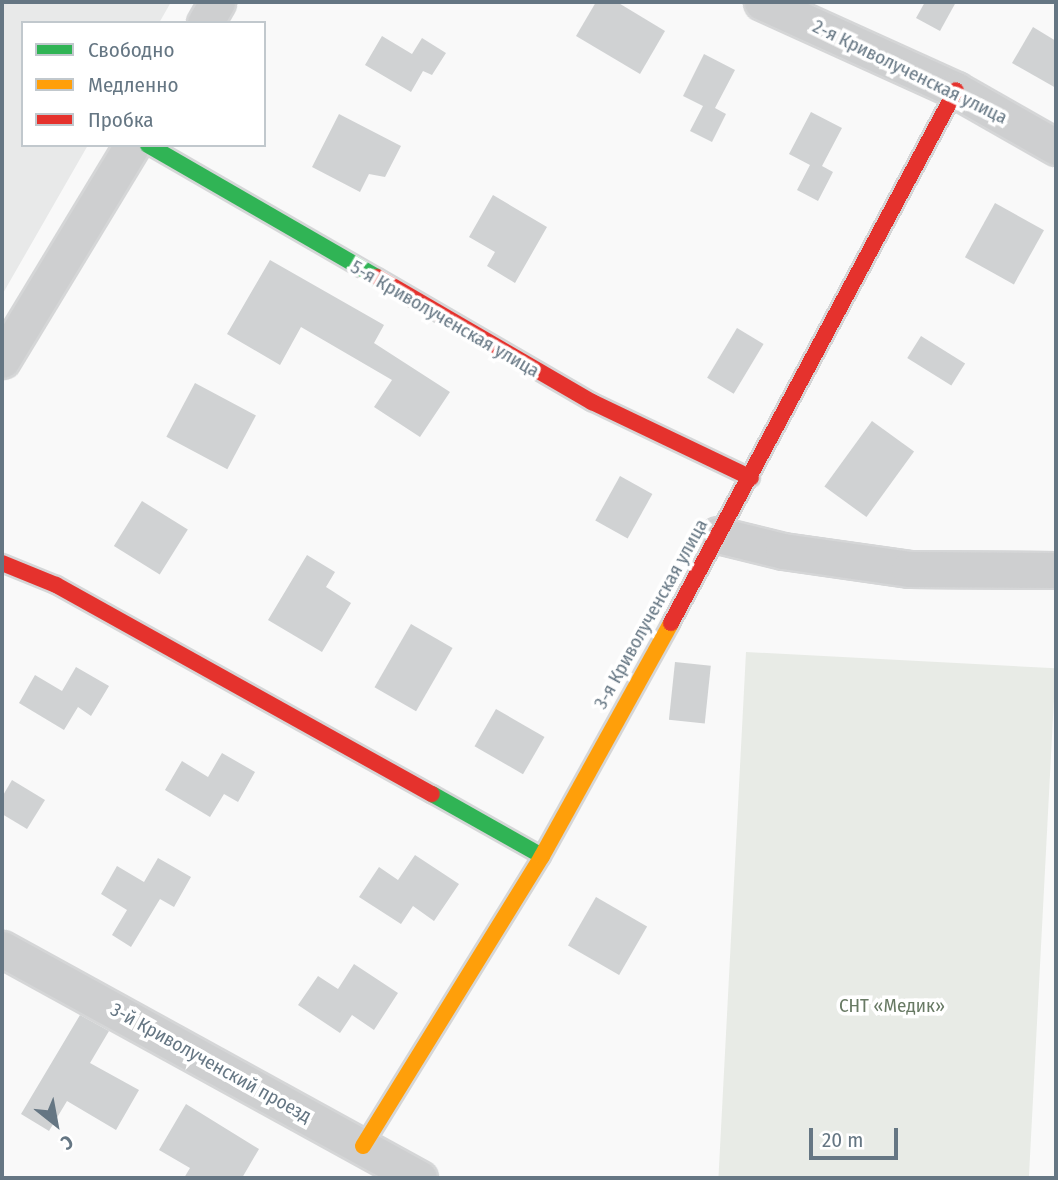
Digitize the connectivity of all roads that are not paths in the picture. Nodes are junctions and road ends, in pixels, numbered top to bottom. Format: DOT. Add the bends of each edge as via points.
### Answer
graph roads {
  1 [pos="217,2"];
  2 [pos="762,2"];
  3 [pos="206,21"];
  4 [pos="956,90"];
  5 [pos="1056,146"];
  6 [pos="131,147"];
  7 [pos="151,147"];
  8 [pos="2,360"];
  9 [pos="751,478"];
  10 [pos="718,535"];
  11 [pos="2,563"];
  12 [pos="1056,570"];
  13 [pos="542,856"];
  14 [pos="2,949"];
  15 [pos="363,1146"];
  16 [pos="419,1178"];
  1 -- 3 [label="street"];
  2 -- 4 [label="street, 2-я Криволученская улица"];
  4 -- 5 [label="street, 2-я Криволученская улица"];
  4 -- 9 [label="street, 3-я Криволученская улица"];
  6 -- 8 [label="street"];
  7 -- 9 [label="street, 5-я Криволученская улица" via="592,402"];
  9 -- 10 [label="street, 3-я Криволученская улица"];
  10 -- 12 [label="street" via="783,551 909,569"];
  10 -- 13 [label="street, 3-я Криволученская улица"];
  11 -- 13 [label="street" via="56,585"];
  13 -- 15 [label="street, 3-я Криволученская улица"];
  14 -- 15 [label="street, 3-й Криволученский проезд"];
  15 -- 16 [label="street, 3-й Криволученский проезд"];
}
